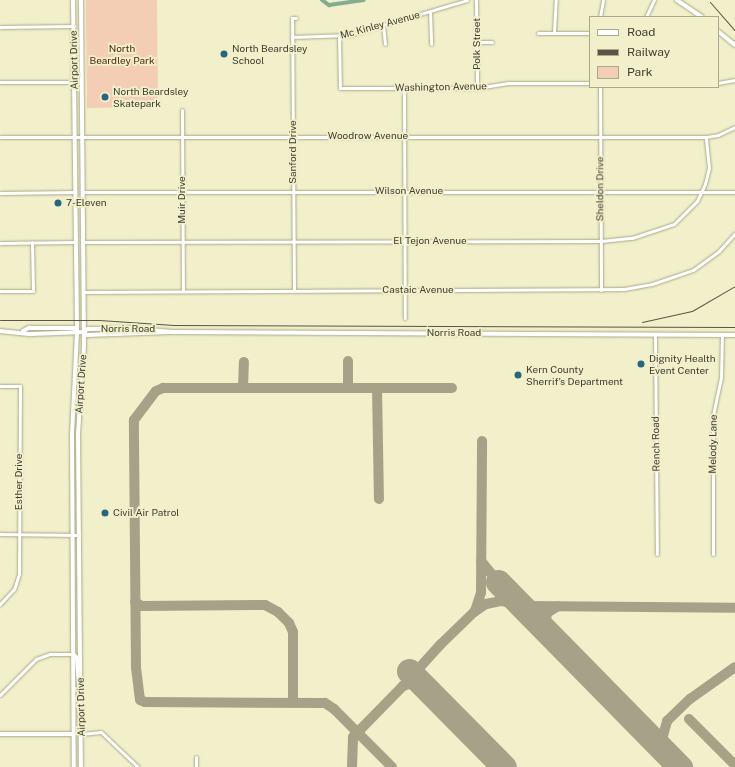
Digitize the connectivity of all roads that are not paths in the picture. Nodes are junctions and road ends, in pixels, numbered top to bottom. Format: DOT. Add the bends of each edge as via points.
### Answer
graph roads {
  1 [pos="73,0"];
  2 [pos="81,0"];
  3 [pos="467,0"];
  4 [pos="476,0"];
  5 [pos="556,0"];
  6 [pos="603,0"];
  7 [pos="654,0"];
  8 [pos="676,0"];
  9 [pos="430,11"];
  10 [pos="600,16"];
  11 [pos="646,16"];
  12 [pos="700,16"];
  13 [pos="296,18"];
  14 [pos="74,26"];
  15 [pos="383,26"];
  16 [pos="0,27"];
  17 [pos="719,32"];
  18 [pos="538,33"];
  19 [pos="554,33"];
  20 [pos="589,33"];
  21 [pos="292,37"];
  22 [pos="339,37"];
  23 [pos="477,42"];
  24 [pos="492,42"];
  25 [pos="385,44"];
  26 [pos="432,44"];
  27 [pos="735,45"];
  28 [pos="735,80"];
  29 [pos="0,82"];
  30 [pos="74,82"];
  31 [pos="589,83"];
  32 [pos="719,84"];
  33 [pos="404,88"];
  34 [pos="477,88"];
  35 [pos="600,88"];
  36 [pos="182,110"];
  37 [pos="735,127"];
  38 [pos="182,136"];
  39 [pos="293,136"];
  40 [pos="404,136"];
  41 [pos="600,136"];
  42 [pos="0,137"];
  43 [pos="74,137"];
  44 [pos="82,137"];
  45 [pos="706,137"];
  46 [pos="294,191"];
  47 [pos="404,191"];
  48 [pos="75,192"];
  49 [pos="83,192"];
  50 [pos="182,192"];
  51 [pos="600,192"];
  52 [pos="702,192"];
  53 [pos="735,192"];
  54 [pos="0,193"];
  55 [pos="735,233"];
  56 [pos="182,241"];
  57 [pos="294,241"];
  58 [pos="405,241"];
  59 [pos="601,241"];
  60 [pos="32,242"];
  61 [pos="75,242"];
  62 [pos="83,242"];
  63 [pos="0,243"];
  64 [pos="183,290"];
  65 [pos="294,290"];
  66 [pos="405,290"];
  67 [pos="601,290"];
  68 [pos="0,291"];
  69 [pos="84,292"];
  70 [pos="405,318"];
  71 [pos="0,331"];
  72 [pos="77,332"];
  73 [pos="84,332"];
  74 [pos="655,334"];
  75 [pos="722,334"];
  76 [pos="735,335"];
  77 [pos="0,386"];
  78 [pos="0,534"];
  79 [pos="19,534"];
  80 [pos="72,535"];
  81 [pos="79,535"];
  82 [pos="658,554"];
  83 [pos="713,554"];
  84 [pos="9,595"];
  85 [pos="13,598"];
  86 [pos="0,604"];
  87 [pos="73,654"];
  88 [pos="0,694"];
  89 [pos="81,696"];
  90 [pos="0,734"];
  91 [pos="74,734"];
  92 [pos="81,734"];
  93 [pos="196,757"];
  94 [pos="74,767"];
  95 [pos="81,767"];
  96 [pos="138,767"];
  97 [pos="196,767"];
  1 -- 14 [label="main road, Airport Drive"];
  2 -- 44 [label="main road, Airport Drive"];
  3 -- 9 [label="street, Mc Kinley Avenue"];
  4 -- 23 [label="street, Polk Street"];
  5 -- 19 [label="street"];
  6 -- 10 [label="street"];
  7 -- 11 [label="street"];
  8 -- 12 [label="street"];
  9 -- 15 [label="street, Mc Kinley Avenue"];
  9 -- 26 [label="street"];
  13 -- 21 [label="street, Sanford Drive" via="292,18"];
  14 -- 16 [label="street"];
  14 -- 30 [label="main road, Airport Drive"];
  15 -- 22 [label="street, Mc Kinley Avenue"];
  15 -- 25 [label="street"];
  17 -- 27 [label="street"];
  18 -- 19 [label="street"];
  19 -- 20 [label="street"];
  21 -- 22 [label="street, Mc Kinley Avenue"];
  21 -- 39 [label="street, Sanford Drive"];
  22 -- 33 [label="street, Washington Avenue" via="340,88"];
  23 -- 24 [label="street"];
  23 -- 34 [label="street, Polk Street"];
  28 -- 32 [label="street"];
  29 -- 30 [label="street"];
  30 -- 43 [label="main road, Airport Drive"];
  31 -- 34 [label="street, Washington Avenue" via="510,83"];
  33 -- 34 [label="street, Washington Avenue"];
  33 -- 40 [label="street"];
  35 -- 41 [label="street, Sheldon Drive"];
  36 -- 38 [label="street, Muir Drive"];
  37 -- 45 [label="street, Woodrow Avenue" via="724,133"];
  38 -- 39 [label="street, Woodrow Avenue"];
  38 -- 44 [label="street, Woodrow Avenue"];
  38 -- 50 [label="street, Muir Drive"];
  39 -- 40 [label="street, Woodrow Avenue"];
  39 -- 46 [label="street, Sanford Drive"];
  40 -- 41 [label="street, Woodrow Avenue"];
  40 -- 47 [label="street"];
  41 -- 45 [label="street, Woodrow Avenue"];
  41 -- 51 [label="street, Sheldon Drive"];
  42 -- 43 [label="street, Woodrow Avenue"];
  43 -- 44 [label="street, Woodrow Avenue"];
  43 -- 48 [label="main road, Airport Drive"];
  44 -- 49 [label="main road, Airport Drive"];
  45 -- 52 [label="street, El Tejon Avenue" via="709,168"];
  46 -- 47 [label="street, Wilson Avenue"];
  46 -- 50 [label="street, Wilson Avenue"];
  46 -- 57 [label="street, Sanford Drive"];
  47 -- 51 [label="street, Wilson Avenue"];
  47 -- 58 [label="street"];
  48 -- 54 [label="street"];
  48 -- 61 [label="main road, Airport Drive"];
  49 -- 50 [label="street, Wilson Avenue"];
  49 -- 62 [label="main road, Airport Drive"];
  50 -- 56 [label="street, Muir Drive"];
  51 -- 52 [label="street, Wilson Avenue"];
  51 -- 59 [label="street, Sheldon Drive"];
  52 -- 53 [label="street, Wilson Avenue"];
  52 -- 59 [label="street, El Tejon Avenue" via="687,213 667,228 632,238"];
  55 -- 67 [label="street, Castaic Avenue" via="711,258 683,274 638,287"];
  56 -- 57 [label="street, El Tejon Avenue"];
  56 -- 62 [label="street, El Tejon Avenue"];
  56 -- 64 [label="street, Muir Drive"];
  57 -- 58 [label="street, El Tejon Avenue"];
  57 -- 65 [label="street, Sanford Drive"];
  58 -- 59 [label="street, El Tejon Avenue"];
  58 -- 66 [label="street"];
  59 -- 67 [label="street, Sheldon Drive"];
  60 -- 61 [label="street"];
  60 -- 63 [label="street"];
  60 -- 68 [label="street" via="33,291"];
  61 -- 72 [label="main road, Airport Drive"];
  62 -- 69 [label="main road, Airport Drive"];
  64 -- 65 [label="street, Castaic Avenue"];
  64 -- 69 [label="street, Castaic Avenue"];
  65 -- 66 [label="street, Castaic Avenue"];
  66 -- 67 [label="street, Castaic Avenue"];
  66 -- 70 [label="street"];
  69 -- 73 [label="main road, Airport Drive"];
  71 -- 72 [label="street, Norris Road" via="23,331 31,334"];
  72 -- 73 [label="street, Norris Road"];
  72 -- 80 [label="main road, Airport Drive" via="72,434"];
  73 -- 74 [label="street, Norris Road"];
  73 -- 81 [label="main road, Airport Drive" via="78,428"];
  74 -- 75 [label="street, Norris Road"];
  74 -- 82 [label="street, Rench Road"];
  75 -- 76 [label="street, Norris Road"];
  75 -- 83 [label="street, Melody Lane" via="721,378 712,415"];
  77 -- 79 [label="street, Esther Drive" via="20,386"];
  78 -- 79 [label="street"];
  79 -- 80 [label="street"];
  79 -- 84 [label="street, Esther Drive" via="19,574"];
  80 -- 81 [label="street"];
  80 -- 87 [label="main road, Airport Drive"];
  81 -- 89 [label="main road, Airport Drive"];
  84 -- 85 [label="street"];
  84 -- 86 [label="street, Esther Drive"];
  87 -- 88 [label="street" via="50,654 36,659"];
  87 -- 89 [label="main road" via="77,658"];
  87 -- 91 [label="main road, Airport Drive"];
  89 -- 92 [label="main road, Airport Drive"];
  90 -- 91 [label="street"];
  91 -- 94 [label="main road, Airport Drive"];
  92 -- 95 [label="main road, Airport Drive"];
  92 -- 96 [label="street" via="102,732"];
  93 -- 97 [label="street"];
}
